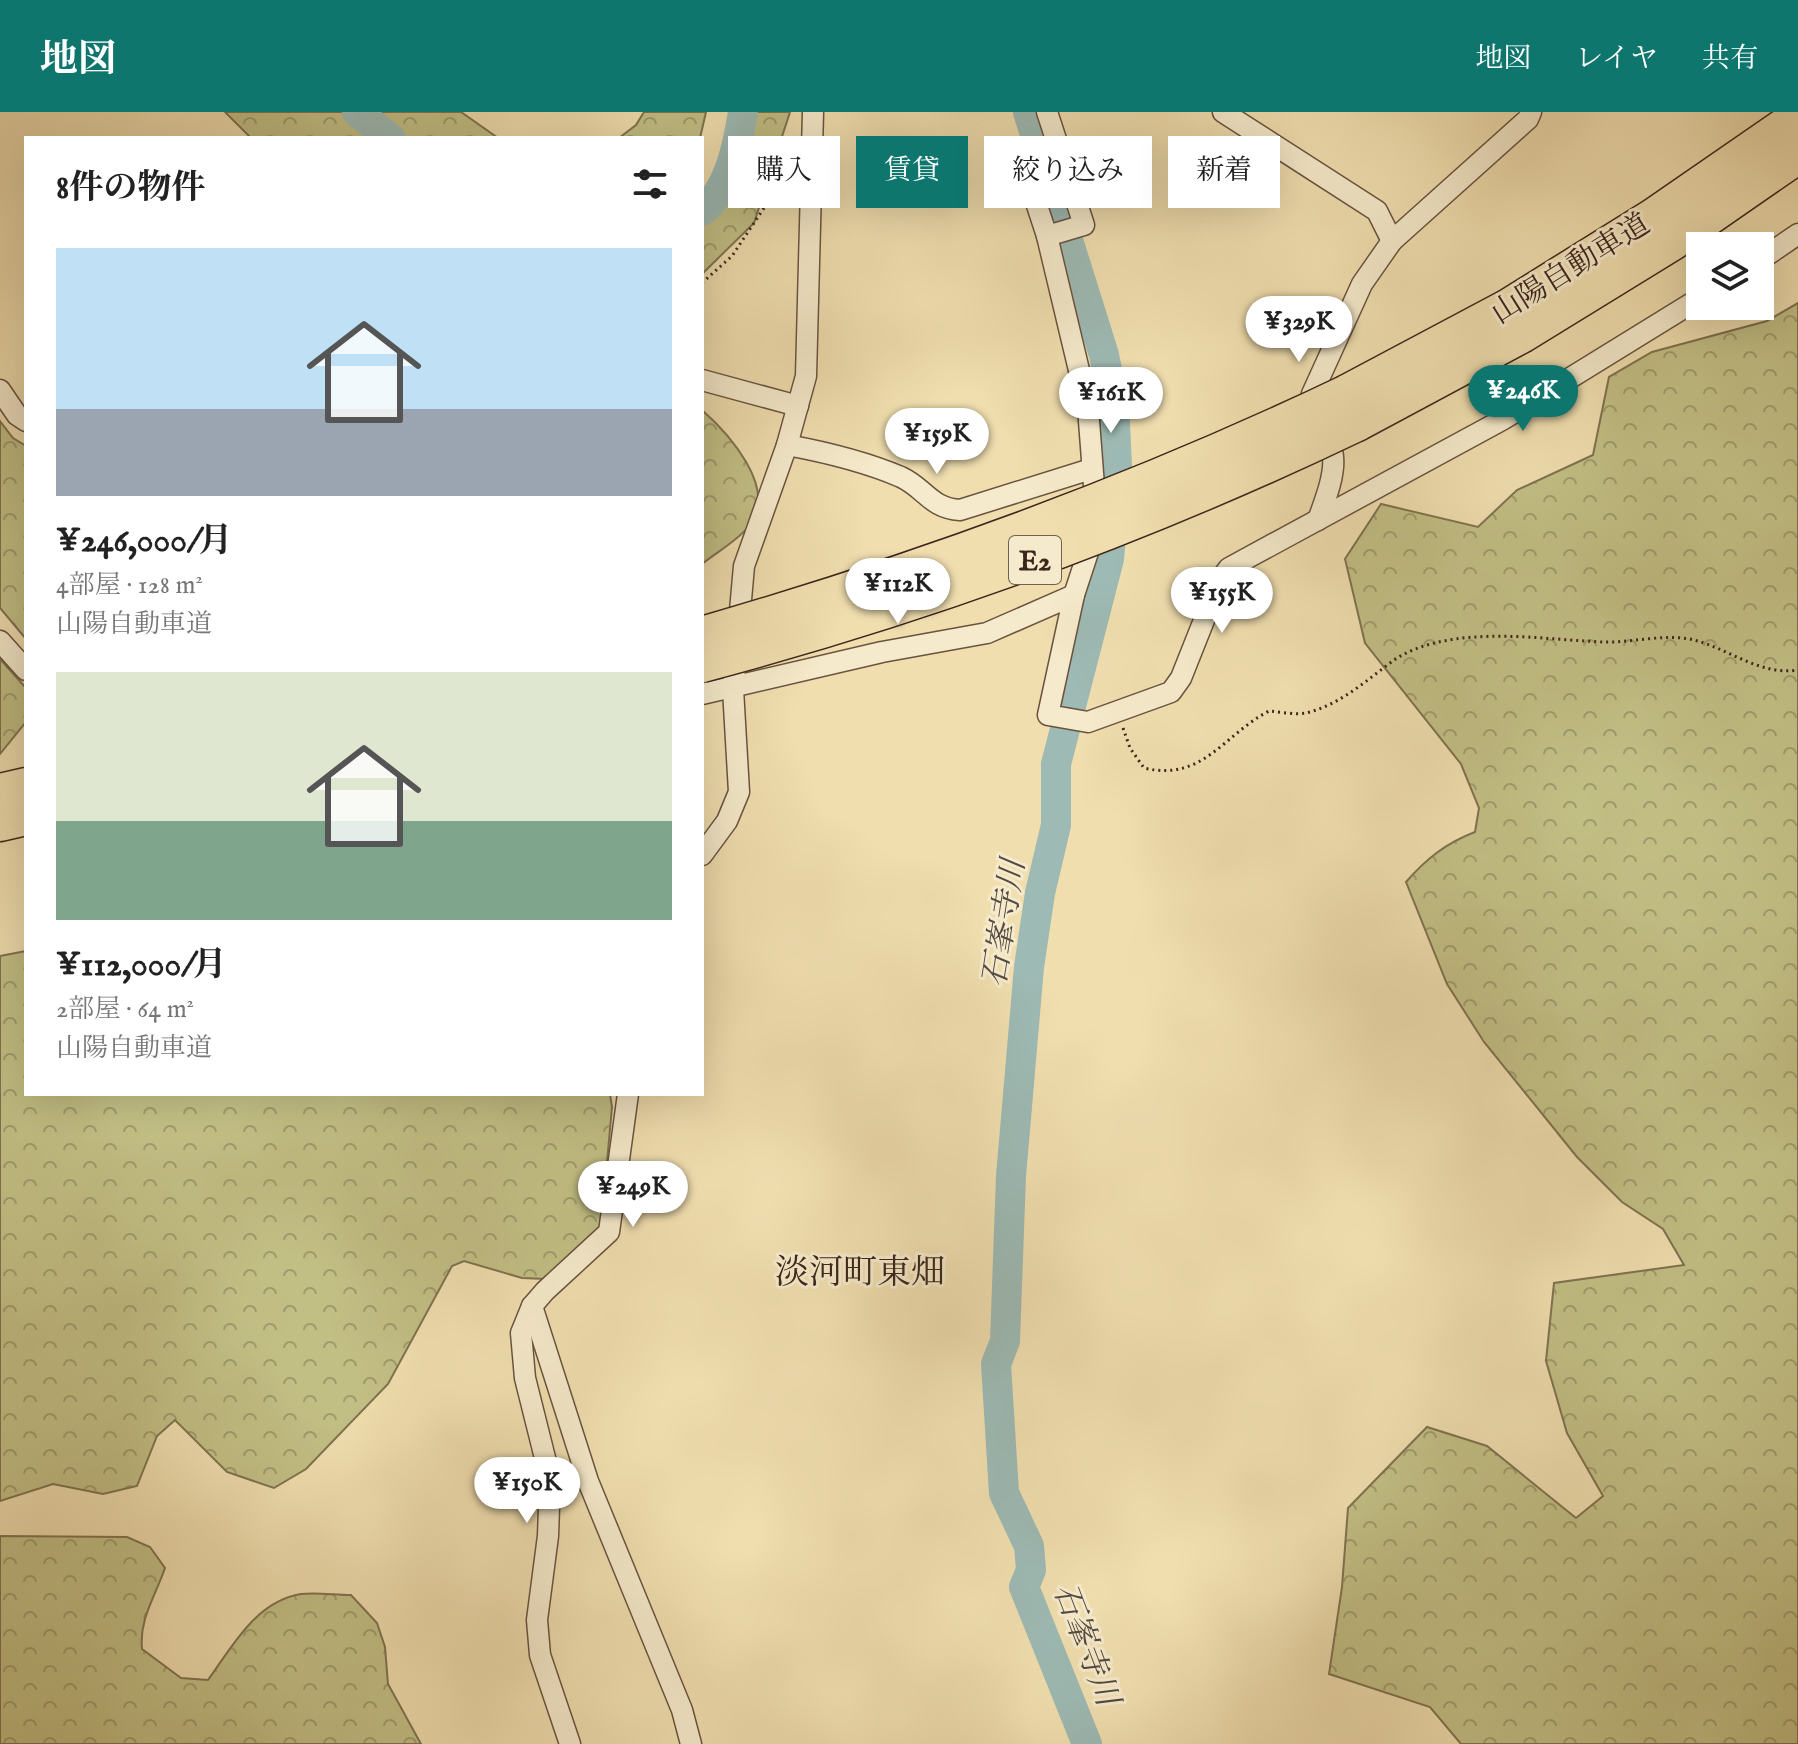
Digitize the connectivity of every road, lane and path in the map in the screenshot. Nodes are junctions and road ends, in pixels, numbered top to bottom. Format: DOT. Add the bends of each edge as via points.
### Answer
graph roads {
  1 [pos="813,112"];
  2 [pos="1047,112"];
  3 [pos="1223,112"];
  4 [pos="1531,112"];
  5 [pos="1798,117"];
  6 [pos="1798,155"];
  7 [pos="764,208"];
  8 [pos="1038,208"];
  9 [pos="1798,234"];
  10 [pos="1047,236"];
  11 [pos="1392,241"];
  12 [pos="1774,250"];
  13 [pos="704,281"];
  14 [pos="1686,307"];
  15 [pos="704,381"];
  16 [pos="0,390"];
  17 [pos="798,406"];
  18 [pos="1352,408"];
  19 [pos="24,420"];
  20 [pos="787,445"];
  21 [pos="1091,469"];
  22 [pos="1318,520"];
  23 [pos="1074,595"];
  24 [pos="704,634"];
  25 [pos="0,641"];
  26 [pos="704,663"];
  27 [pos="24,668"];
  28 [pos="1798,670"];
  29 [pos="733,689"];
  30 [pos="704,694"];
  31 [pos="1117,709"];
  32 [pos="24,786"];
  33 [pos="0,792"];
  34 [pos="24,817"];
  35 [pos="0,823"];
  36 [pos="704,852"];
  37 [pos="628,1096"];
  38 [pos="532,1306"];
  39 [pos="570,1744"];
  40 [pos="691,1744"];
  1 -- 17 [label="street" via="806,376"];
  2 -- 10 [label="street" via="1084,225"];
  3 -- 11 [label="street" via="1377,211"];
  4 -- 11 [label="street"];
  5 -- 18 [label="highway, 山陽自動車道 / E2" via="1653,217"];
  6 -- 18 [label="highway, 山陽自動車道 / E2" via="1671,243 1523,334"];
  7 -- 13 [label="path" via="732,256"];
  8 -- 10 [label="street"];
  9 -- 12 [label="street"];
  10 -- 21 [label="street" via="1088,408"];
  11 -- 22 [label="street" via="1362,284 1314,386 1312,394 1336,458"];
  14 -- 22 [label="street" via="1502,420"];
  15 -- 17 [label="street"];
  16 -- 19 [label="street"];
  17 -- 20 [label="street"];
  18 -- 24 [label="highway, 山陽自動車道 / E2, bridge" via="1243,443 945,560"];
  18 -- 26 [label="highway, 山陽自動車道 / E2, bridge" via="1258,470 1099,537 940,594"];
  20 -- 21 [label="street" via="904,478 946,509 960,510"];
  20 -- 29 [label="street" via="744,566"];
  21 -- 23 [label="street" via="1094,534"];
  22 -- 31 [label="street" via="1229,568 1171,692 1134,708"];
  23 -- 29 [label="street" via="987,633 882,652"];
  23 -- 31 [label="street" via="1048,715 1088,722"];
  25 -- 27 [label="street"];
  28 -- 31 [label="path" via="1754,664 1691,639 1604,642 1524,635 1432,642 1396,659 1326,706 1303,713 1269,711 1196,765 1167,774 1144,768 1130,748"];
  29 -- 30 [label="street"];
  29 -- 36 [label="street" via="739,792 727,821"];
  32 -- 33 [label="highway"];
  34 -- 35 [label="highway"];
  37 -- 38 [label="street" via="609,1232"];
  38 -- 39 [label="street" via="521,1333 525,1378 550,1478 537,1620 540,1655"];
  38 -- 40 [label="street" via="588,1481 682,1710"];
}
